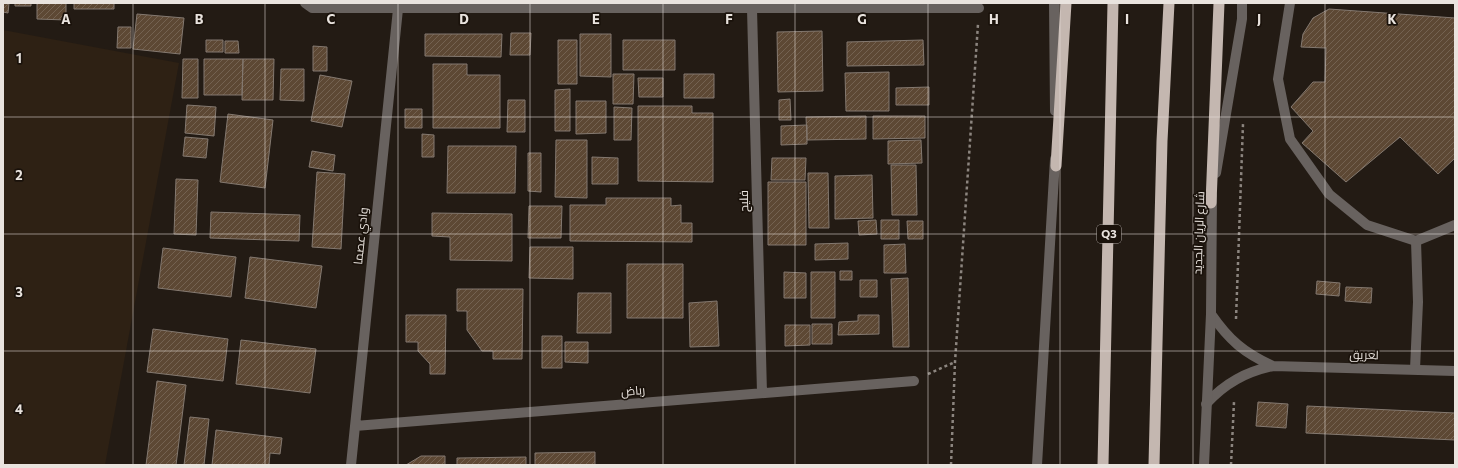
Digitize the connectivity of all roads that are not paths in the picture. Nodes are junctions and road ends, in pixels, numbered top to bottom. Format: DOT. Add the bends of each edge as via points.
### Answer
graph roads {
  1 [pos="305,3"];
  2 [pos="1054,3"];
  3 [pos="1066,3"];
  4 [pos="1113,3"];
  5 [pos="1169,3"];
  6 [pos="1219,3"];
  7 [pos="1242,3"];
  8 [pos="1290,3"];
  9 [pos="979,8"];
  10 [pos="398,9"];
  11 [pos="752,9"];
  12 [pos="1056,166"];
  13 [pos="1211,203"];
  14 [pos="1455,225"];
  15 [pos="1416,241"];
  16 [pos="1211,314"];
  17 [pos="1273,366"];
  18 [pos="1415,369"];
  19 [pos="1455,371"];
  20 [pos="914,381"];
  21 [pos="762,393"];
  22 [pos="1206,404"];
  23 [pos="355,426"];
  24 [pos="351,465"];
  25 [pos="1037,465"];
  26 [pos="1103,465"];
  27 [pos="1154,465"];
  28 [pos="1204,465"];
  1 -- 10 [label="street" via="312,8"];
  2 -- 12 [label="street"];
  3 -- 12 [label="highway"];
  4 -- 26 [label="highway, Q3"];
  5 -- 27 [label="highway" via="1162,142"];
  6 -- 13 [label="highway"];
  7 -- 13 [label="street, شارع الريان الجديد" via="1242,19"];
  8 -- 15 [label="street" via="1278,79 1290,139 1329,194 1367,225"];
  9 -- 11 [label="street"];
  10 -- 11 [label="street"];
  10 -- 23 [label="street, وادي عصما"];
  11 -- 21 [label="street, فليح"];
  12 -- 25 [label="street"];
  13 -- 16 [label="street, شارع الريان الجديد"];
  14 -- 15 [label="street"];
  15 -- 18 [label="street" via="1418,302"];
  16 -- 17 [label="street, لعريق" via="1235,344"];
  16 -- 22 [label="street, شارع الريان الجديد"];
  17 -- 18 [label="street, لعريق"];
  17 -- 22 [label="street, لعريق" via="1253,370 1235,379 1219,390"];
  18 -- 19 [label="street, لعريق"];
  20 -- 21 [label="street, رباض"];
  21 -- 23 [label="street, رباض"];
  22 -- 28 [label="street, شارع الريان الجديد"];
  23 -- 24 [label="street, وادي عصما"];
}
